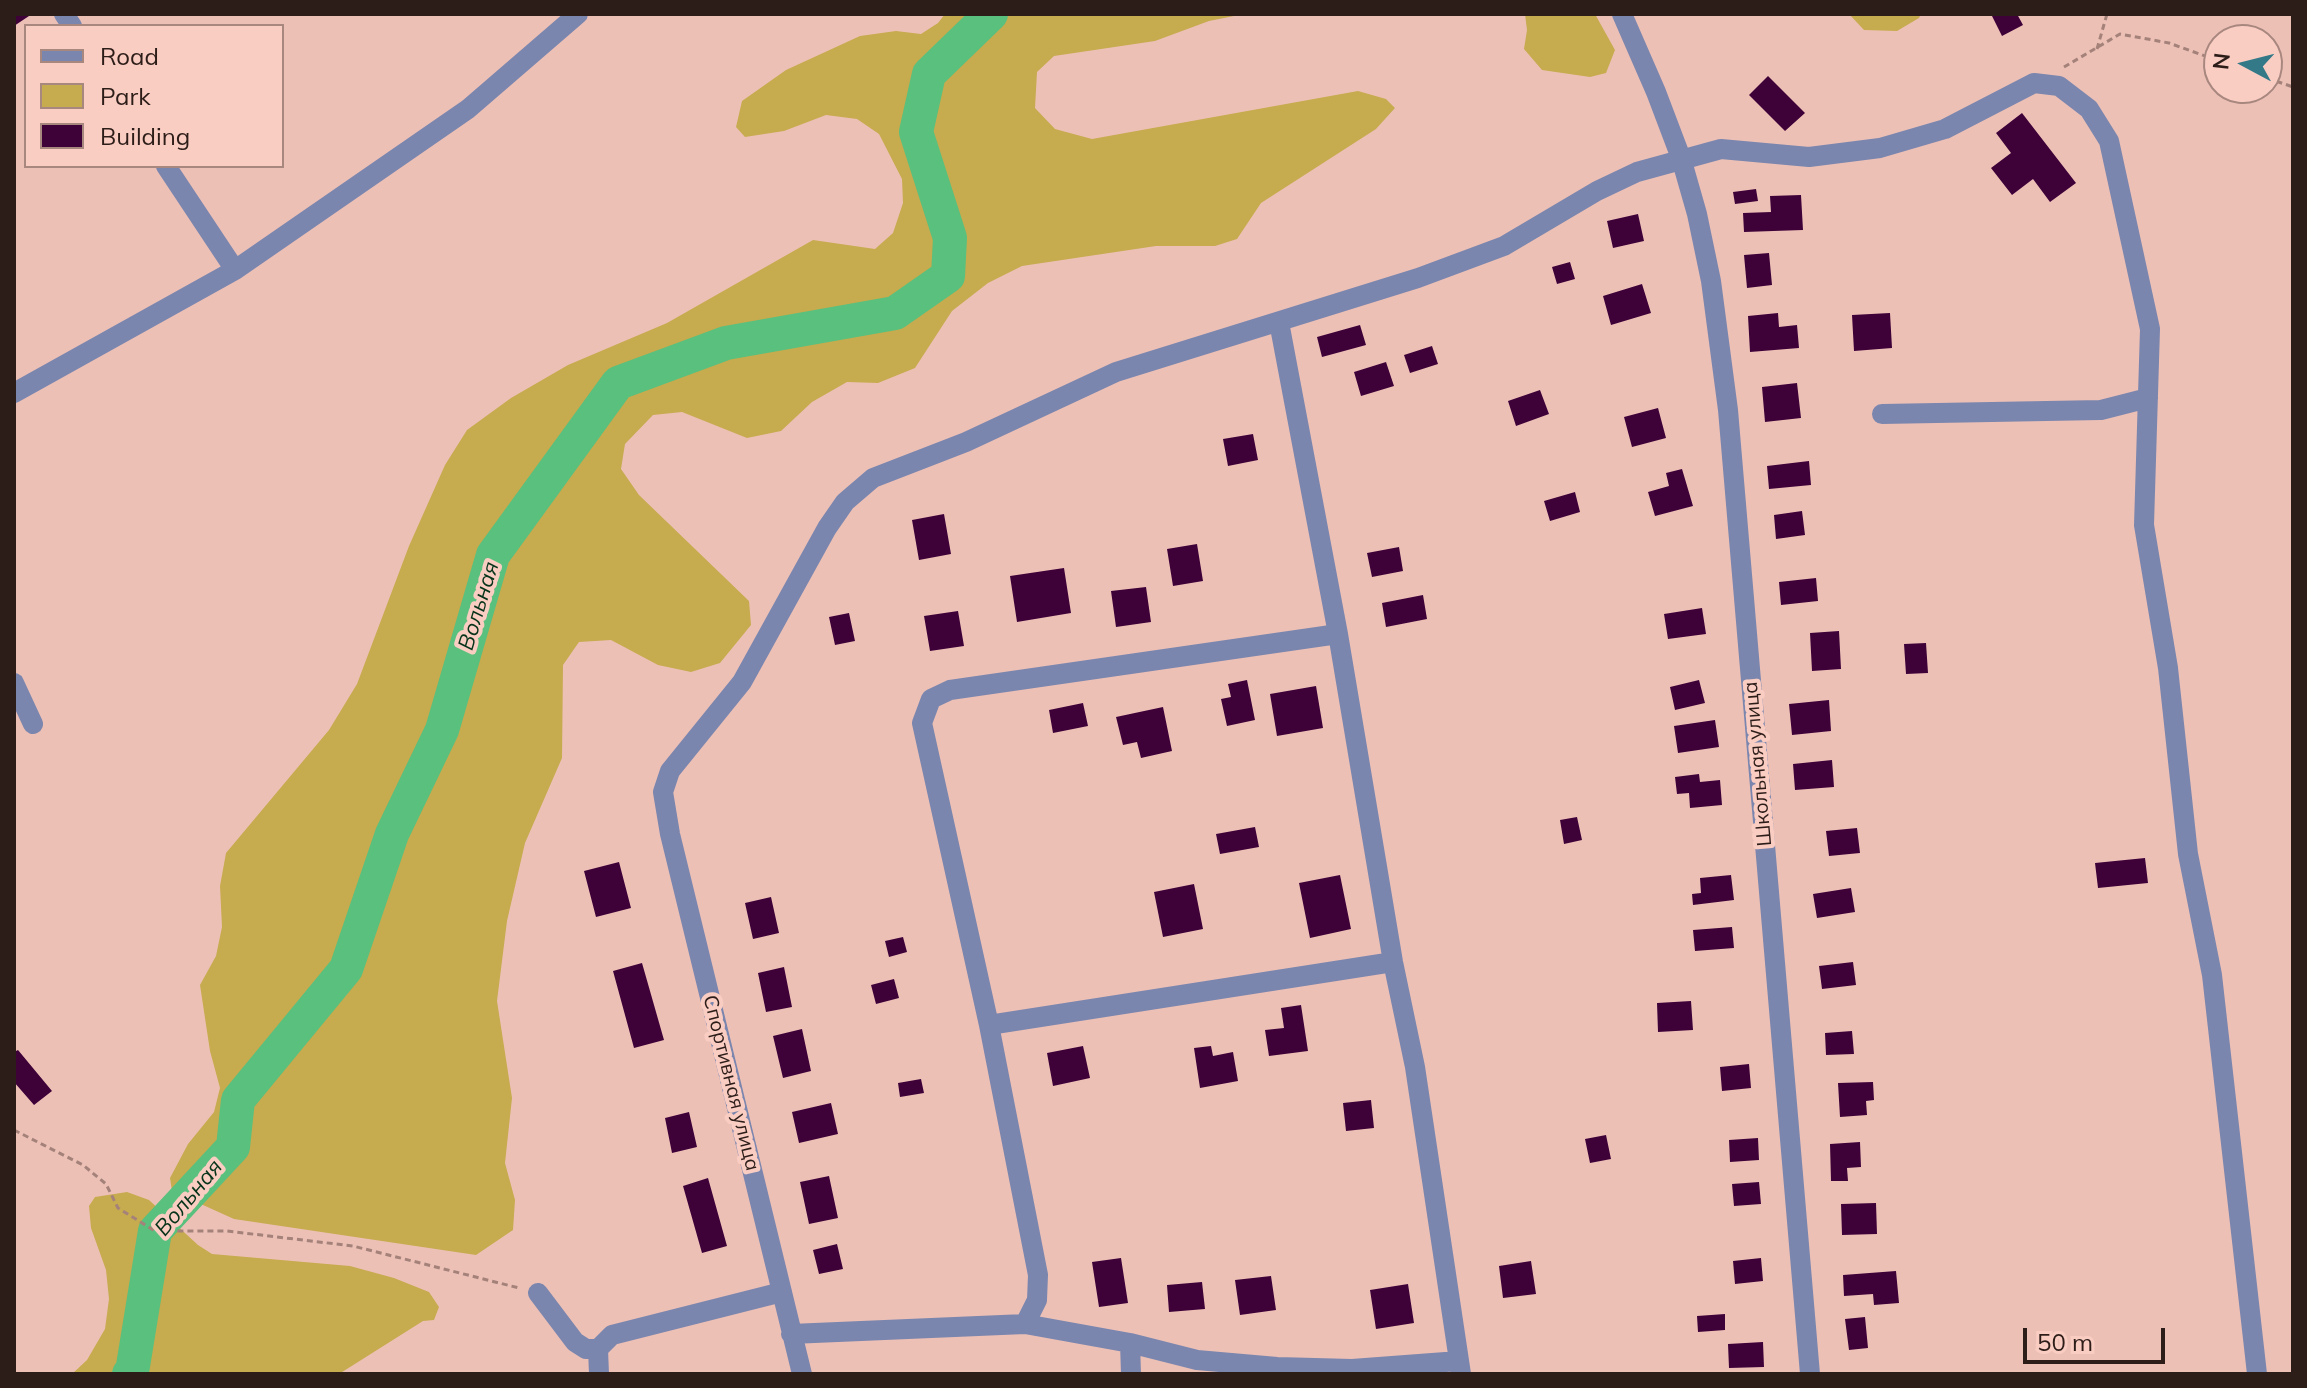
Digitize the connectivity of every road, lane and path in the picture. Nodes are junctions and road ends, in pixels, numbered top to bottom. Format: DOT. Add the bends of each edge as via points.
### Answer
graph roads {
  1 [pos="578,14"];
  2 [pos="1622,14"];
  3 [pos="2107,14"];
  4 [pos="2097,49"];
  5 [pos="2203,55"];
  6 [pos="2034,83"];
  7 [pos="1681,158"];
  8 [pos="167,168"];
  9 [pos="235,270"];
  10 [pos="1279,322"];
  11 [pos="18,383"];
  12 [pos="2148,398"];
  13 [pos="1882,414"];
  14 [pos="1338,634"];
  15 [pos="14,683"];
  16 [pos="33,724"];
  17 [pos="1393,962"];
  18 [pos="989,1025"];
  19 [pos="14,1130"];
  20 [pos="782,1292"];
  21 [pos="538,1293"];
  22 [pos="1025,1324"];
  23 [pos="791,1334"];
  24 [pos="1130,1343"];
  25 [pos="598,1349"];
  26 [pos="1460,1368"];
  27 [pos="597,1374"];
  28 [pos="802,1374"];
  29 [pos="1131,1374"];
  30 [pos="1810,1374"];
  31 [pos="2257,1374"];
  1 -- 9 [label="street" via="468,109"];
  2 -- 7 [label="street, Школьная улица"];
  3 -- 4 [label="path"];
  4 -- 5 [label="path" via="2120,34"];
  4 -- 6 [label="path"];
  6 -- 7 [label="street" via="1945,129 1880,148 1809,157 1721,149"];
  6 -- 12 [label="street" via="2059,86 2089,109 2109,141 2150,329"];
  7 -- 10 [label="street" via="1597,191 1504,246"];
  7 -- 30 [label="street, Школьная улица" via="1711,281 1728,410"];
  8 -- 9 [label="street"];
  9 -- 11 [label="street"];
  10 -- 14 [label="street"];
  10 -- 20 [label="street, Спортивная улица" via="1116,372 966,442 873,478 845,502 742,682 670,771 663,792 670,834"];
  12 -- 13 [label="street" via="2101,410"];
  12 -- 31 [label="street" via="2144,525 2168,668 2188,854 2212,975"];
  14 -- 17 [label="street"];
  14 -- 18 [label="street" via="950,690 931,699 922,723"];
  15 -- 16 [label="street"];
  17 -- 18 [label="street"];
  17 -- 26 [label="street" via="1415,1067"];
  18 -- 22 [label="street" via="1038,1275 1037,1300"];
  19 -- 21 [label="path" via="83,1165 106,1184 118,1208 155,1231 227,1231 353,1246"];
  20 -- 23 [label="street, Спортивная улица"];
  20 -- 25 [label="street" via="612,1335"];
  21 -- 25 [label="street" via="575,1342"];
  22 -- 23 [label="street"];
  22 -- 24 [label="street"];
  23 -- 28 [label="street, Спортивная улица"];
  24 -- 26 [label="street" via="1197,1360 1277,1367"];
  24 -- 29 [label="street"];
  25 -- 27 [label="street"];
}
